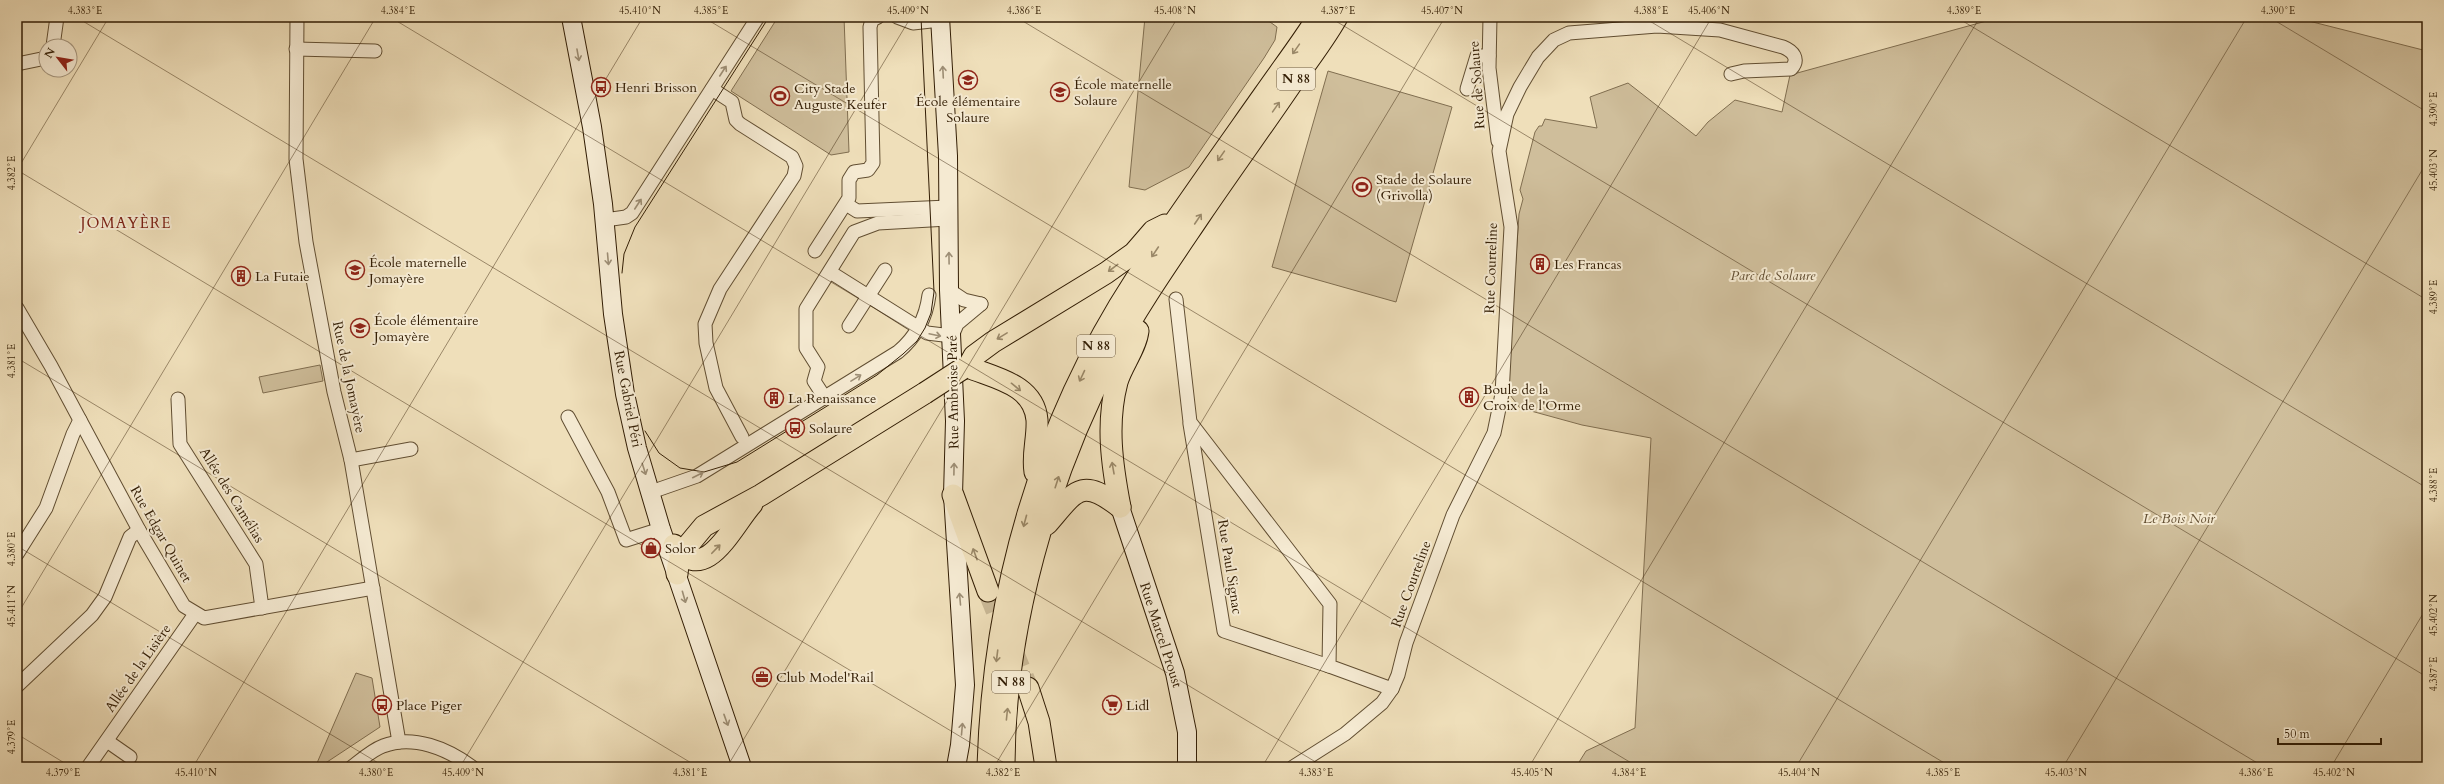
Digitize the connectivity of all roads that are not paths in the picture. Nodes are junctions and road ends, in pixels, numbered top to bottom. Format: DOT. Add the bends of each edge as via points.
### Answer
graph roads {
  1 [pos="57,17"];
  2 [pos="297,17"];
  3 [pos="571,17"];
  4 [pos="758,17"];
  5 [pos="878,17"];
  6 [pos="897,17"];
  7 [pos="1318,17"];
  8 [pos="1337,17"];
  9 [pos="1490,17"];
  10 [pos="940,19"];
  11 [pos="54,38"];
  12 [pos="296,49"];
  13 [pos="375,51"];
  14 [pos="1489,56"];
  15 [pos="38,60"];
  16 [pos="17,64"];
  17 [pos="1731,74"];
  18 [pos="712,89"];
  19 [pos="1467,89"];
  20 [pos="1499,151"];
  21 [pos="846,204"];
  22 [pos="948,213"];
  23 [pos="605,220"];
  24 [pos="1176,220"];
  25 [pos="816,251"];
  26 [pos="885,270"];
  27 [pos="830,272"];
  28 [pos="949,290"];
  29 [pos="929,295"];
  30 [pos="868,296"];
  31 [pos="1176,298"];
  32 [pos="17,308"];
  33 [pos="1137,310"];
  34 [pos="849,326"];
  35 [pos="919,328"];
  36 [pos="952,336"];
  37 [pos="965,368"];
  38 [pos="824,398"];
  39 [pos="178,399"];
  40 [pos="568,417"];
  41 [pos="80,420"];
  42 [pos="1190,422"];
  43 [pos="742,437"];
  44 [pos="411,449"];
  45 [pos="351,460"];
  46 [pos="1037,484"];
  47 [pos="953,495"];
  48 [pos="653,499"];
  49 [pos="1120,507"];
  50 [pos="139,530"];
  51 [pos="1040,532"];
  52 [pos="673,550"];
  53 [pos="17,554"];
  54 [pos="373,588"];
  55 [pos="988,590"];
  56 [pos="262,608"];
  57 [pos="195,614"];
  58 [pos="1329,666"];
  59 [pos="17,686"];
  60 [pos="1028,688"];
  61 [pos="1392,689"];
  62 [pos="107,741"];
  63 [pos="400,742"];
  64 [pos="130,757"];
  65 [pos="88,767"];
  66 [pos="352,767"];
  67 [pos="472,767"];
  68 [pos="742,767"];
  69 [pos="956,767"];
  70 [pos="988,767"];
  71 [pos="1004,767"];
  72 [pos="1046,767"];
  73 [pos="1187,767"];
  74 [pos="1293,767"];
  1 -- 11 [label="street"];
  2 -- 12 [label="street, Rue de la Jomayère"];
  3 -- 23 [label="main road, Rue Gabriel Péri, one-way" via="592,127"];
  18 -- 4 [label="street, one-way"];
  5 -- 21 [label="street" via="872,20 870,27 874,159 872,167 868,170 854,172 850,177 849,198"];
  6 -- 10 [label="street" via="913,23"];
  7 -- 24 [label="highway, N 88, one-way"];
  33 -- 8 [label="highway, N 88, one-way"];
  9 -- 14 [label="street, Rue de Solaure"];
  22 -- 10 [label="main road, Rue Ambroise Paré, one-way" via="948,156"];
  12 -- 13 [label="street"];
  12 -- 45 [label="street, Rue de la Jomayère" via="296,159 306,242 334,392"];
  14 -- 19 [label="street" via="1477,56"];
  14 -- 20 [label="street, Rue de Solaure"];
  15 -- 16 [label="street"];
  17 -- 20 [label="street, Rue Courteline" via="1791,69 1795,57 1791,50 1783,47 1720,30 1657,26 1569,32 1554,40 1538,57 1520,87 1507,114"];
  23 -- 18 [label="street, one-way" via="626,217 632,213"];
  18 -- 43 [label="street" via="732,102 736,120 740,124 792,157 796,166 794,176 720,289 705,324 706,343 716,388"];
  20 -- 61 [label="street, Rue Courteline" via="1511,227 1502,394 1494,433 1453,515 1406,643"];
  21 -- 22 [label="street" via="857,211"];
  21 -- 25 [label="street"];
  22 -- 27 [label="street" via="878,223 854,232"];
  28 -- 22 [label="main road, Rue Ambroise Paré, one-way"];
  23 -- 48 [label="main road, Rue Gabriel Péri, one-way" via="620,367 637,448"];
  24 -- 37 [label="highway, one-way" via="1153,232 1134,253 1106,273 993,342 974,356"];
  24 -- 46 [label="highway, N 88, one-way" via="1127,293 1089,359 1052,442"];
  26 -- 30 [label="street"];
  27 -- 30 [label="street"];
  27 -- 38 [label="street" via="806,309 806,348 818,367 814,381"];
  28 -- 36 [label="main road, Rue Ambroise Paré"];
  28 -- 36 [label="street" via="964,300 981,304 957,324"];
  29 -- 35 [label="street" via="926,313"];
  30 -- 34 [label="street"];
  30 -- 35 [label="street"];
  31 -- 42 [label="street, Rue Paul Signac"];
  32 -- 41 [label="street, Rue Edgar Quinet"];
  49 -- 33 [label="highway, one-way" via="1112,463 1113,407 1118,381 1138,333"];
  51 -- 33 [label="highway, N 88, one-way" via="1065,457 1089,401"];
  35 -- 36 [label="street, one-way" via="934,335"];
  38 -- 35 [label="street, one-way" via="898,352"];
  47 -- 36 [label="main road, Rue Ambroise Paré, one-way" via="955,421"];
  37 -- 46 [label="highway, one-way" via="1010,382 1032,404 1037,419 1033,456"];
  37 -- 52 [label="highway, bridge" via="761,494 704,526"];
  48 -- 38 [label="street, one-way" via="697,476"];
  39 -- 56 [label="street, Allée des Camélias" via="180,444 256,564"];
  40 -- 52 [label="street" via="608,492 626,540"];
  41 -- 50 [label="street, Rue Edgar Quinet"];
  41 -- 53 [label="street" via="46,508"];
  42 -- 58 [label="street" via="1330,604"];
  42 -- 58 [label="street, Rue Paul Signac" via="1224,630"];
  44 -- 45 [label="street"];
  45 -- 54 [label="street, Rue de la Jomayère"];
  46 -- 70 [label="highway, N 88, one-way" via="1005,602 993,688"];
  55 -- 47 [label="highway, one-way"];
  69 -- 47 [label="main road, Rue Ambroise Paré, one-way" via="965,686"];
  48 -- 52 [label="main road, Rue Gabriel Péri"];
  49 -- 51 [label="highway" via="1105,495 1081,490 1072,494"];
  49 -- 73 [label="main road, Rue Marcel Proust" via="1175,673 1187,732"];
  50 -- 57 [label="street, Rue Edgar Quinet" via="184,606"];
  50 -- 59 [label="street" via="130,537 104,597 92,615"];
  71 -- 51 [label="highway, N 88, one-way" via="1004,743 1015,642"];
  52 -- 68 [label="main road, one-way"];
  54 -- 56 [label="street"];
  54 -- 63 [label="street, Rue de la Jomayère"];
  56 -- 57 [label="street" via="204,618"];
  57 -- 62 [label="street, Allée de la Lisière"];
  58 -- 61 [label="street, Rue Paul Signac"];
  60 -- 72 [label="highway" via="1039,722"];
  61 -- 74 [label="street, Rue Courteline" via="1382,703 1345,734"];
  62 -- 64 [label="street"];
  62 -- 65 [label="street, Allée de la Lisière"];
  63 -- 66 [label="street" via="382,746"];
  63 -- 67 [label="street" via="444,749"];
}
